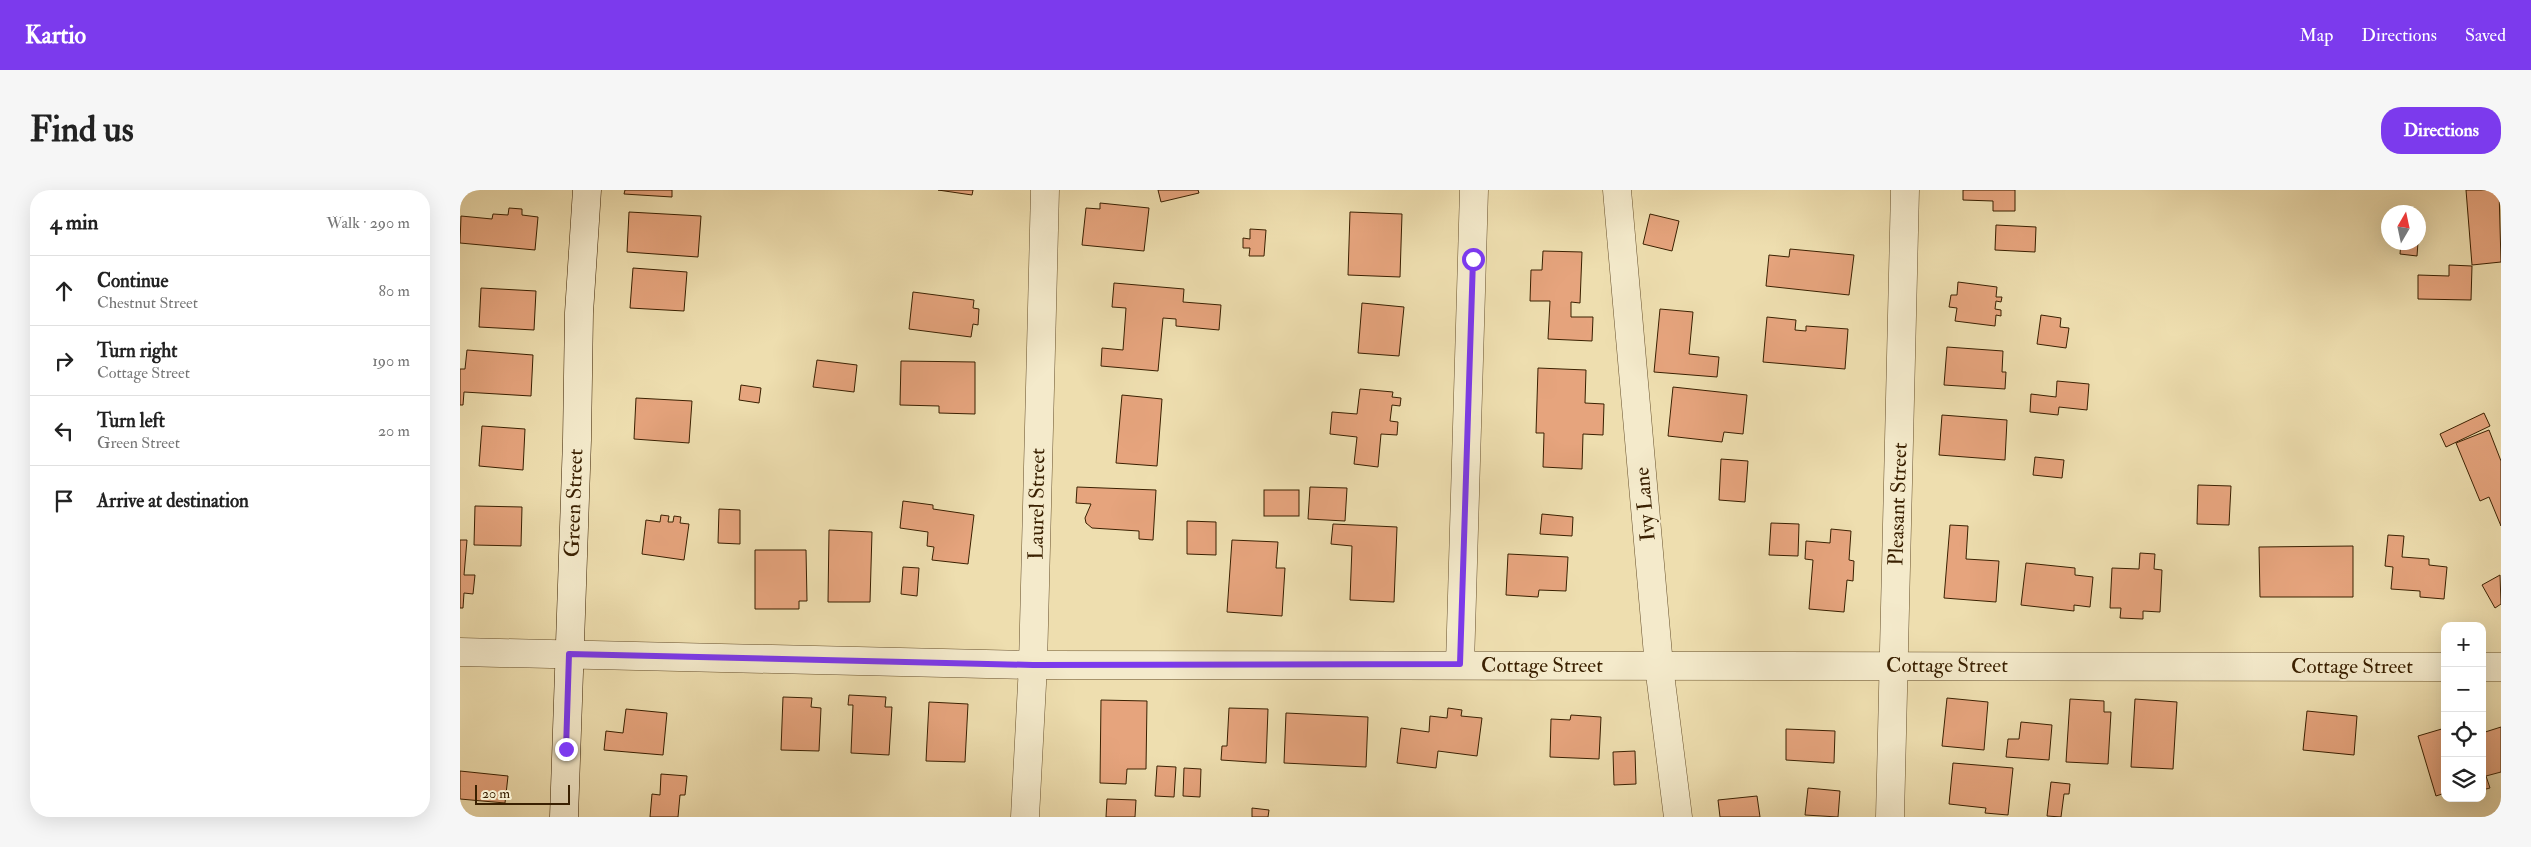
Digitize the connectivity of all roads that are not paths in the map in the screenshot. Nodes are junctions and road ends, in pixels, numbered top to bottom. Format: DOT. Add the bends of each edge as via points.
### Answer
graph roads {
  1 [pos="587,190"];
  2 [pos="1045,190"];
  3 [pos="1474,190"];
  4 [pos="1617,190"];
  5 [pos="1906,190"];
  6 [pos="460,652"];
  7 [pos="569,654"];
  8 [pos="1460,664"];
  9 [pos="1033,665"];
  10 [pos="1893,665"];
  11 [pos="1659,666"];
  12 [pos="2441,666"];
  13 [pos="2486,667"];
  14 [pos="2501,667"];
  15 [pos="564,817"];
  16 [pos="1025,817"];
  17 [pos="1678,817"];
  18 [pos="1890,817"];
  1 -- 7 [label="street, Green Street" via="579,313"];
  2 -- 9 [label="street, Laurel Street"];
  3 -- 8 [label="street"];
  4 -- 11 [label="street, Ivy Lane"];
  5 -- 10 [label="street, Pleasant Street"];
  6 -- 7 [label="street, Cottage Street"];
  7 -- 9 [label="street, Cottage Street"];
  7 -- 15 [label="street, Green Street"];
  8 -- 9 [label="street, Cottage Street"];
  8 -- 11 [label="street, Cottage Street"];
  9 -- 16 [label="street, Laurel Street"];
  10 -- 11 [label="street, Cottage Street"];
  10 -- 12 [label="street, Cottage Street"];
  10 -- 18 [label="street, Pleasant Street"];
  11 -- 17 [label="street, Ivy Lane"];
  13 -- 14 [label="street"];
}
